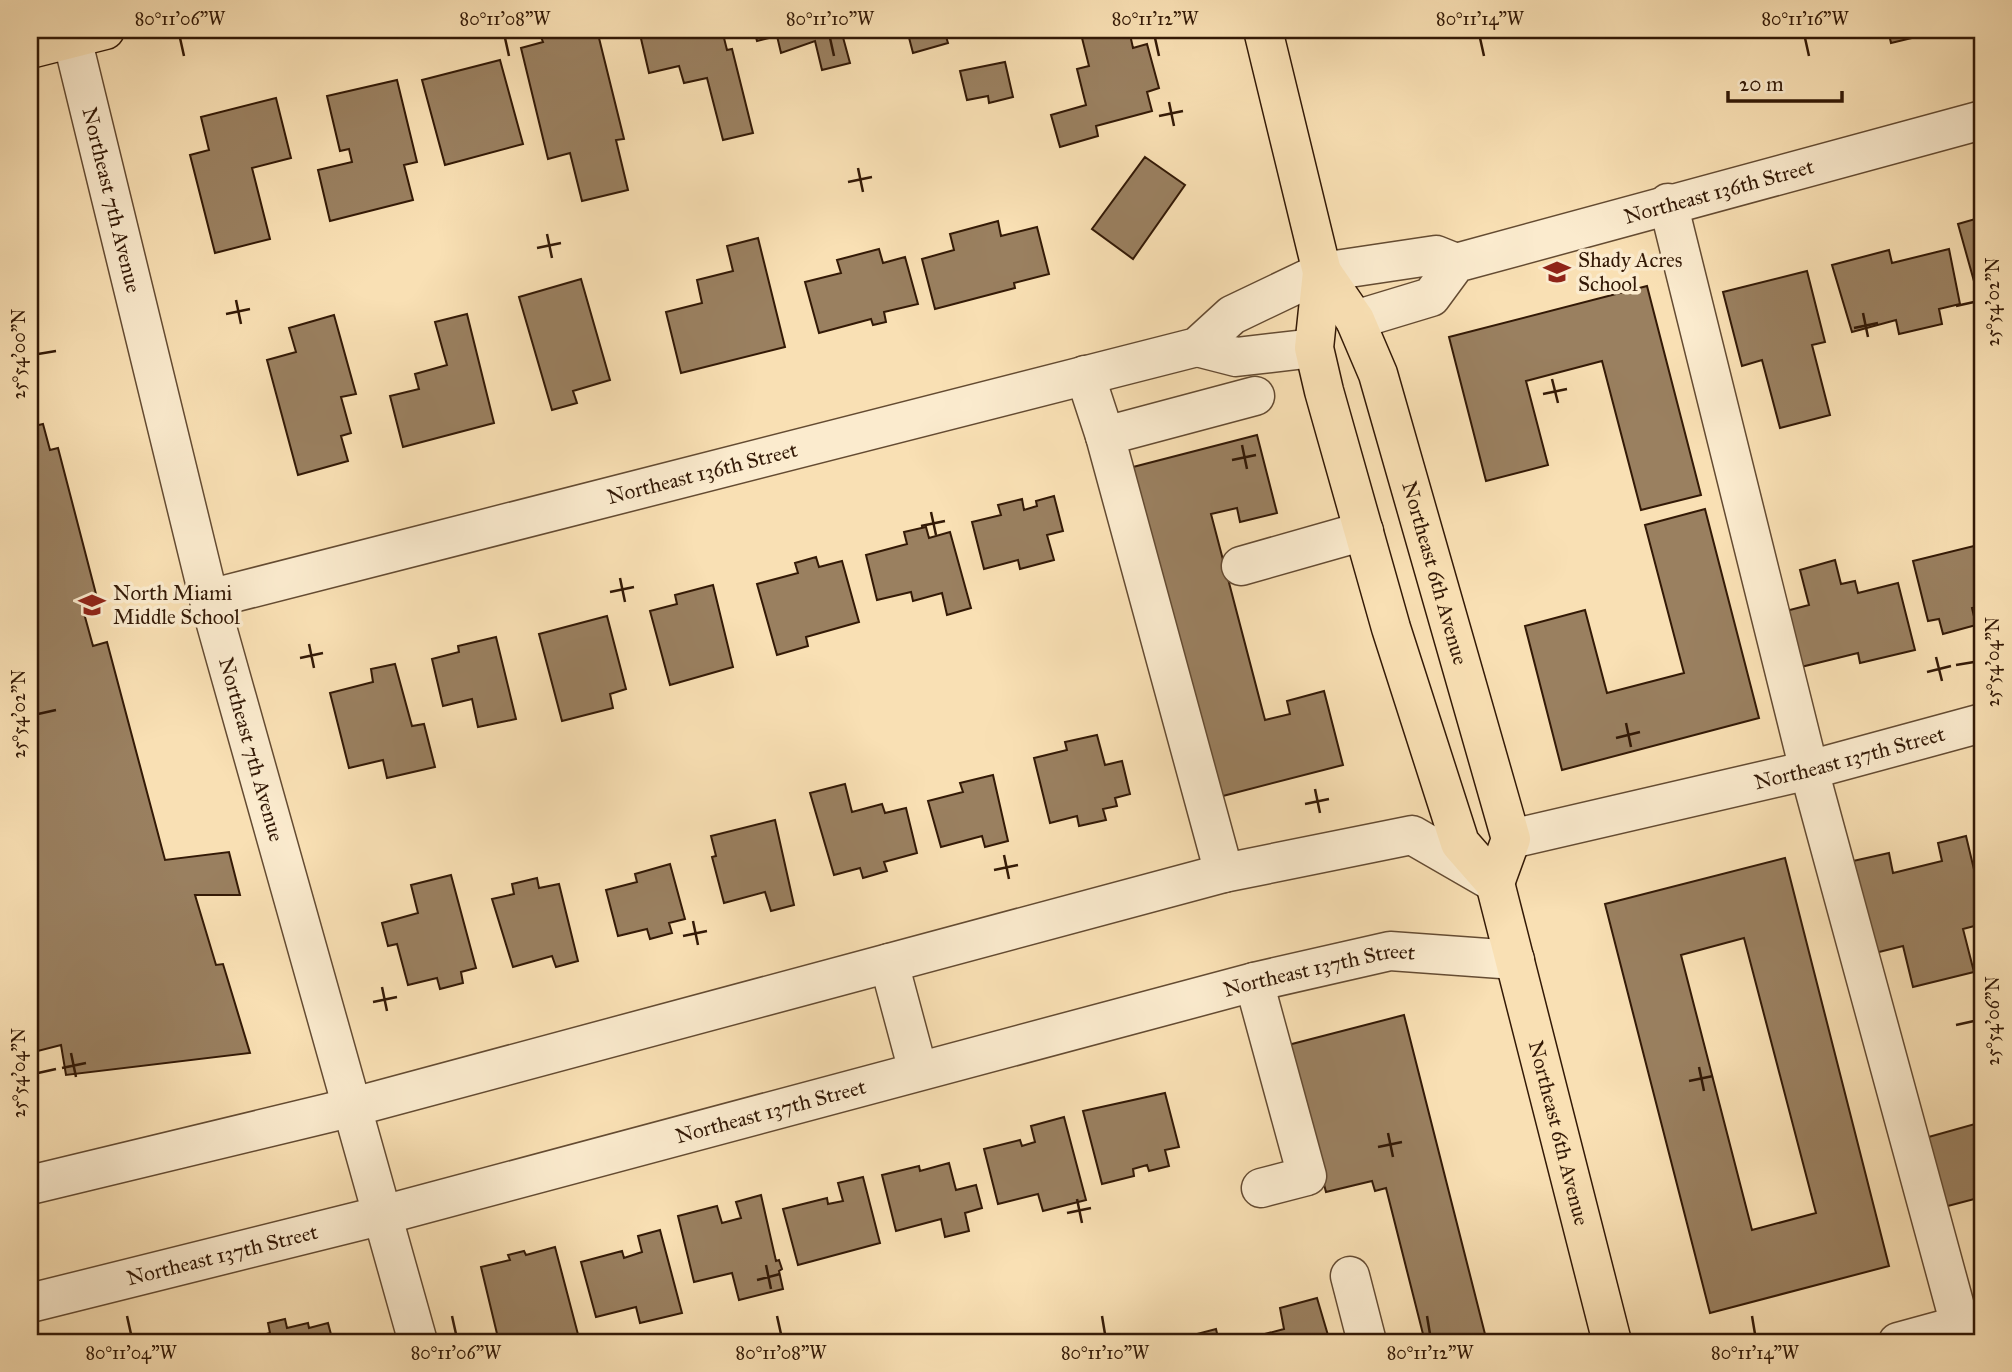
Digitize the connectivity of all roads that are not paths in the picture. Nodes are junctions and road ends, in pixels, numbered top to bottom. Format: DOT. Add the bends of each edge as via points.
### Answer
graph roads {
  1 [pos="1263,30"];
  2 [pos="82,33"];
  3 [pos="30,49"];
  4 [pos="1982,120"];
  5 [pos="1668,203"];
  6 [pos="1456,263"];
  7 [pos="1322,272"];
  8 [pos="1355,320"];
  9 [pos="1197,347"];
  10 [pos="1314,348"];
  11 [pos="1085,375"];
  12 [pos="1255,396"];
  13 [pos="1105,436"];
  14 [pos="1364,531"];
  15 [pos="1241,566"];
  16 [pos="209,599"];
  17 [pos="1982,723"];
  18 [pos="1809,770"];
  19 [pos="1511,839"];
  20 [pos="1224,873"];
  21 [pos="1495,883"];
  22 [pos="1515,960"];
  23 [pos="889,963"];
  24 [pos="1254,982"];
  25 [pos="918,1072"];
  26 [pos="353,1107"];
  27 [pos="30,1185"];
  28 [pos="1261,1188"];
  29 [pos="383,1215"];
  30 [pos="1350,1276"];
  31 [pos="30,1303"];
  32 [pos="1971,1322"];
  33 [pos="418,1342"];
  34 [pos="1367,1342"];
  35 [pos="1612,1342"];
  36 [pos="1898,1342"];
  1 -- 7 [label="main road, Northeast 6th Avenue"];
  2 -- 3 [label="main road"];
  2 -- 16 [label="street, Northeast 7th Avenue"];
  4 -- 5 [label="street, Northeast 136th Street"];
  5 -- 6 [label="street, Northeast 136th Street"];
  5 -- 18 [label="street"];
  6 -- 7 [label="street, Northeast 136th Street" via="1436,255"];
  6 -- 8 [label="street" via="1431,297"];
  7 -- 8 [label="main road, Northeast 6th Avenue"];
  7 -- 9 [label="street, Northeast 136th Street" via="1232,315"];
  7 -- 10 [label="main road, Northeast 6th Avenue"];
  8 -- 19 [label="main road, Northeast 6th Avenue" via="1390,413"];
  9 -- 10 [label="street, Northeast 136th Street" via="1236,356"];
  9 -- 11 [label="street, Northeast 136th Street"];
  10 -- 14 [label="main road, Northeast 6th Avenue"];
  11 -- 13 [label="street"];
  11 -- 16 [label="street, Northeast 136th Street"];
  12 -- 13 [label="street"];
  13 -- 20 [label="street"];
  14 -- 15 [label="street"];
  14 -- 21 [label="main road, Northeast 6th Avenue" via="1460,843"];
  16 -- 26 [label="street, Northeast 7th Avenue"];
  17 -- 18 [label="street, Northeast 137th Street"];
  18 -- 19 [label="street, Northeast 137th Street"];
  18 -- 32 [label="street"];
  19 -- 21 [label="main road"];
  20 -- 21 [label="street" via="1412,835"];
  20 -- 23 [label="street"];
  21 -- 22 [label="main road, Northeast 6th Avenue"];
  22 -- 24 [label="street, Northeast 137th Street" via="1390,951"];
  22 -- 35 [label="main road, Northeast 6th Avenue"];
  23 -- 25 [label="street"];
  23 -- 26 [label="street"];
  24 -- 25 [label="street, Northeast 137th Street"];
  24 -- 28 [label="street" via="1307,1176"];
  25 -- 29 [label="street, Northeast 137th Street"];
  26 -- 27 [label="street"];
  26 -- 29 [label="street, Northeast 7th Avenue"];
  29 -- 31 [label="street, Northeast 137th Street"];
  29 -- 33 [label="street, Northeast 7th Avenue"];
  30 -- 34 [label="street"];
  32 -- 36 [label="street"];
}
